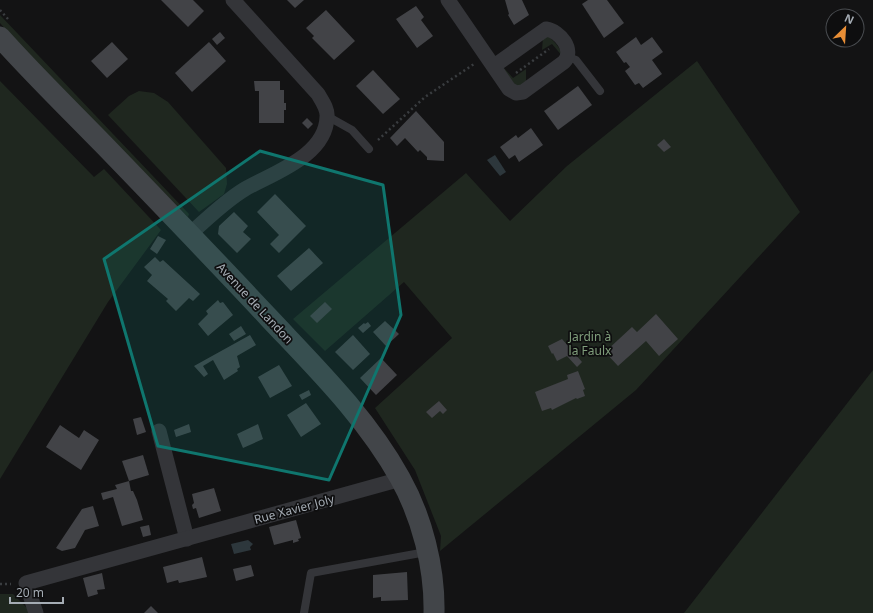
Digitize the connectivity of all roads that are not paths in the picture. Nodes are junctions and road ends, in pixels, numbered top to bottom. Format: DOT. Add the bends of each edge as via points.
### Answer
graph roads {
  1 [pos="233,0"];
  2 [pos="448,0"];
  3 [pos="0,36"];
  4 [pos="494,60"];
  5 [pos="566,60"];
  6 [pos="600,91"];
  7 [pos="327,116"];
  8 [pos="369,149"];
  9 [pos="190,234"];
  10 [pos="159,430"];
  11 [pos="401,479"];
  12 [pos="187,539"];
  13 [pos="427,552"];
  14 [pos="36,613"];
  15 [pos="304,613"];
  16 [pos="434,613"];
  1 -- 7 [label="street" via="318,94"];
  2 -- 4 [label="street"];
  3 -- 9 [label="street, Avenue de Landon"];
  4 -- 5 [label="street" via="509,89 516,93 520,93"];
  4 -- 5 [label="street" via="546,29 556,32 568,48"];
  5 -- 6 [label="lane" via="576,60"];
  7 -- 8 [label="lane" via="352,130"];
  7 -- 9 [label="street" via="322,134 307,153 240,193"];
  9 -- 11 [label="street, Avenue de Landon" via="342,397 382,448"];
  10 -- 12 [label="street"];
  11 -- 12 [label="street, Rue Xavier Joly"];
  11 -- 13 [label="street, Avenue de Landon"];
  12 -- 14 [label="street, Rue Xavier Joly" via="26,583"];
  13 -- 15 [label="lane" via="311,573"];
  13 -- 16 [label="street, Avenue de Landon"];
}
